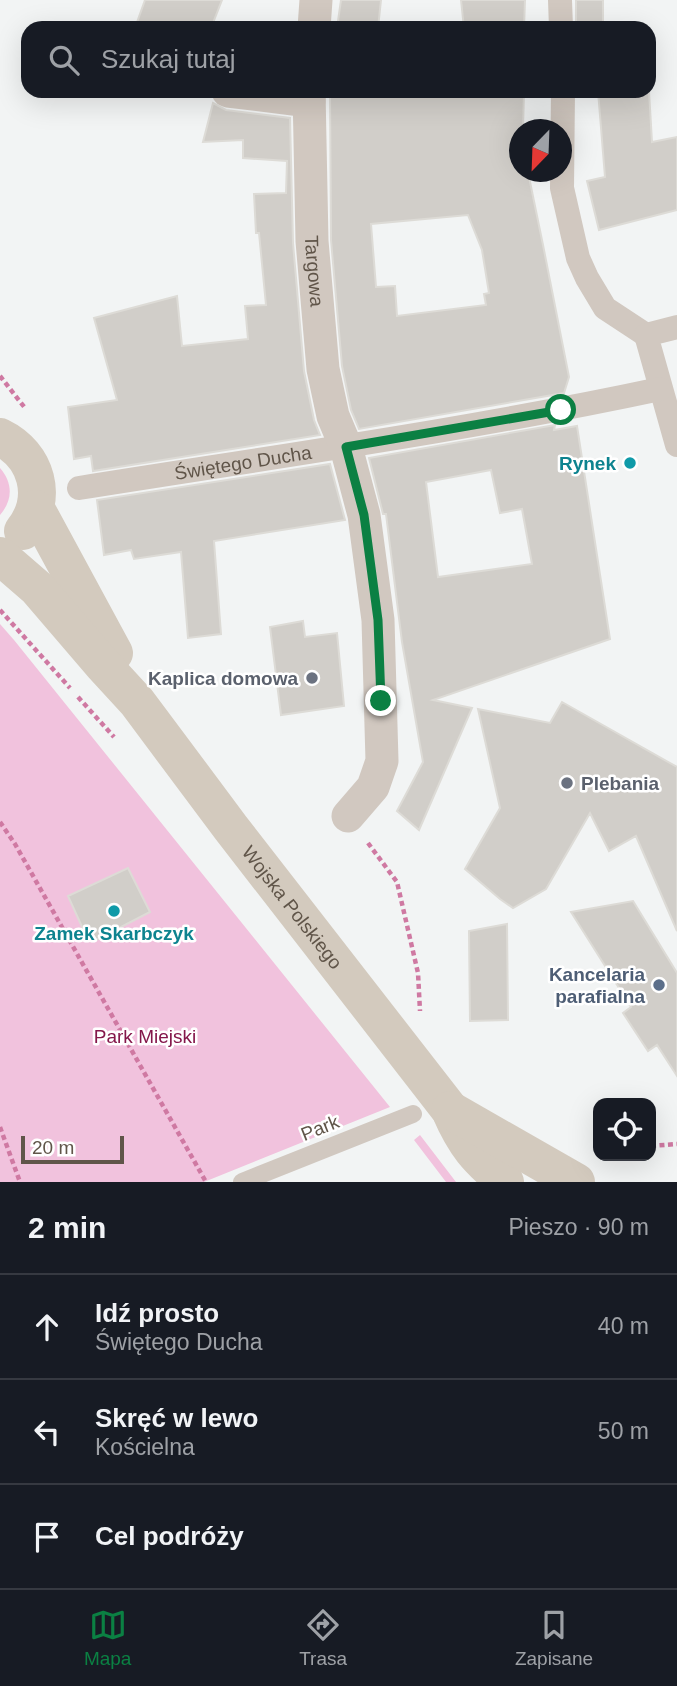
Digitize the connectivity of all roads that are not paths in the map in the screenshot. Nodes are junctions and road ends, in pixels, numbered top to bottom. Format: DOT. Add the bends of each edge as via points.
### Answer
graph roads {
  1 [pos="316,0"];
  2 [pos="559,0"];
  3 [pos="314,21"];
  4 [pos="560,21"];
  5 [pos="309,98"];
  6 [pos="563,98"];
  7 [pos="677,327"];
  8 [pos="646,335"];
  9 [pos="660,389"];
  10 [pos="0,437"];
  11 [pos="677,445"];
  12 [pos="346,447"];
  13 [pos="79,488"];
  14 [pos="36,509"];
  15 [pos="0,548"];
  16 [pos="0,556"];
  17 [pos="137,702"];
  18 [pos="348,816"];
  19 [pos="450,1110"];
  20 [pos="413,1114"];
  21 [pos="242,1182"];
  22 [pos="505,1182"];
  23 [pos="576,1182"];
  1 -- 3 [label="street"];
  2 -- 4 [label="street"];
  5 -- 12 [label="street, Targowa" via="312,241 323,369 333,416"];
  6 -- 8 [label="street" via="562,188 578,258 605,308"];
  7 -- 8 [label="street"];
  8 -- 9 [label="street"];
  9 -- 11 [label="street"];
  9 -- 12 [label="street, Świętego Ducha"];
  10 -- 14 [label="main road" via="25,456 34,472"];
  12 -- 13 [label="street, Świętego Ducha"];
  12 -- 18 [label="street, Targowa" via="364,515 378,620 382,761 373,788"];
  14 -- 15 [label="main road" via="20,535"];
  14 -- 17 [label="main road, Wojska Polskiego"];
  16 -- 17 [label="main road, Wojska Polskiego" via="37,588"];
  17 -- 19 [label="main road, Wojska Polskiego"];
  19 -- 22 [label="main road, Wojska Polskiego" via="472,1151"];
  19 -- 23 [label="main road, Wojska Polskiego"];
  20 -- 21 [label="lane, Park"];
}
